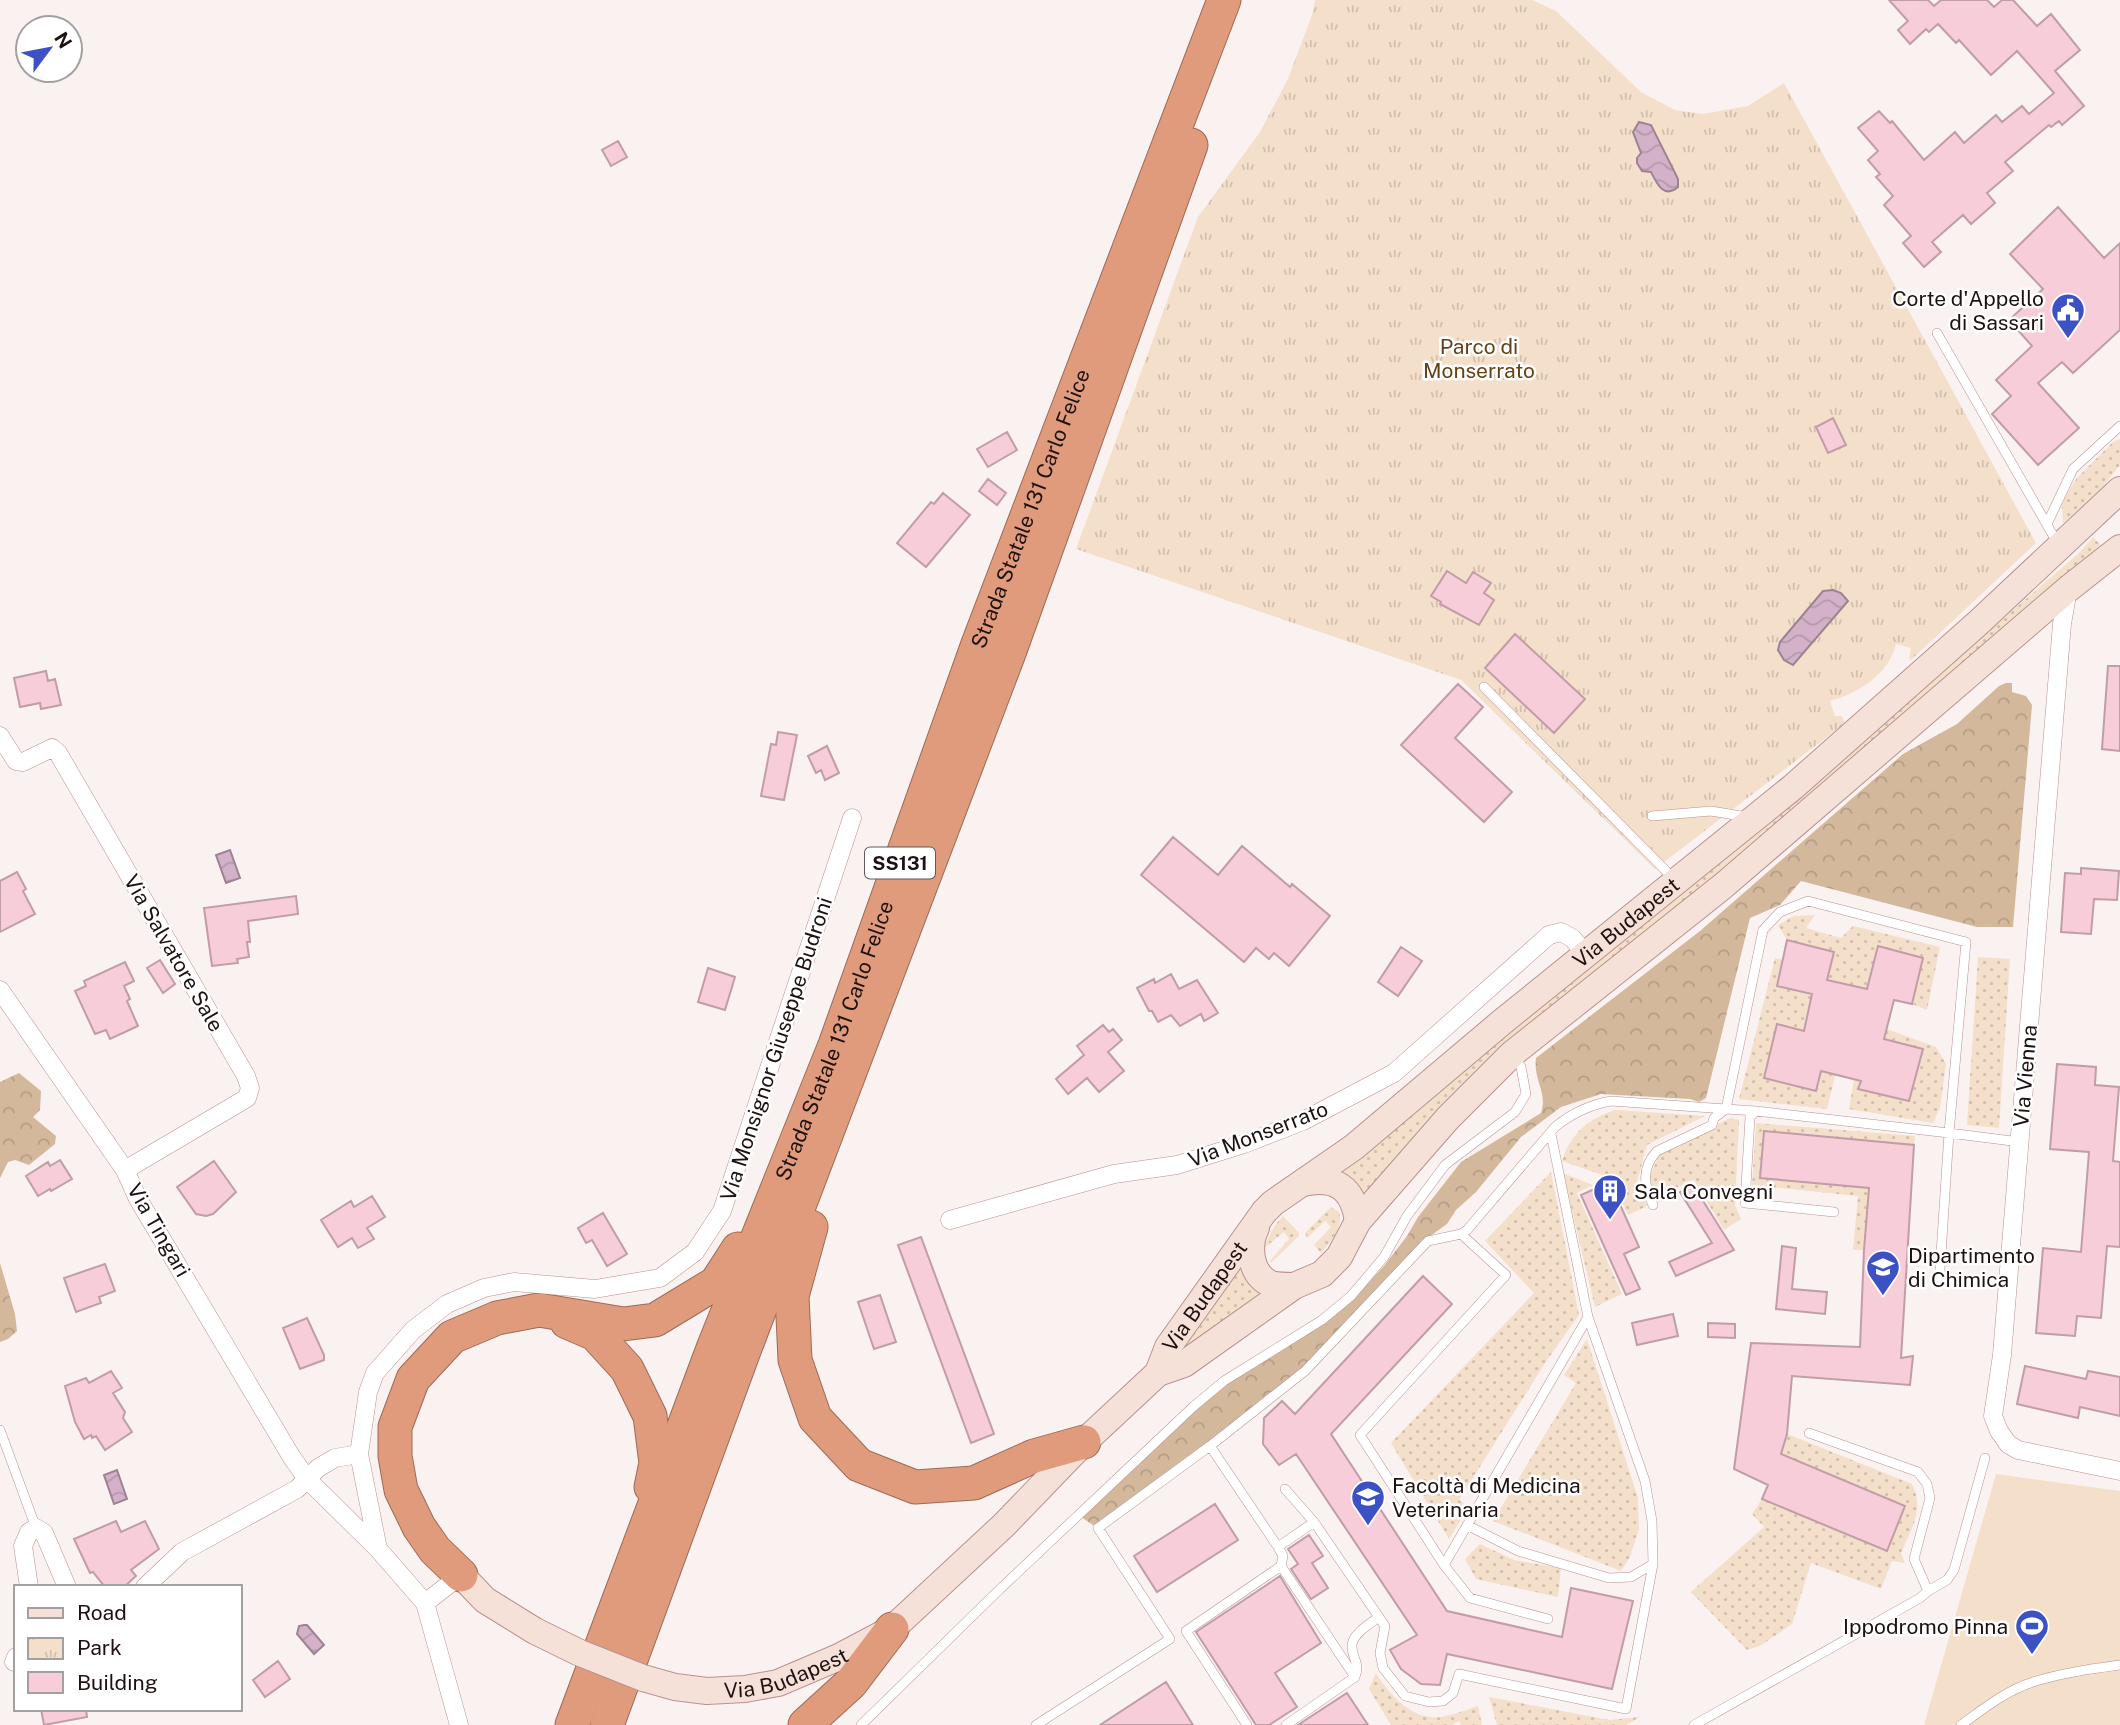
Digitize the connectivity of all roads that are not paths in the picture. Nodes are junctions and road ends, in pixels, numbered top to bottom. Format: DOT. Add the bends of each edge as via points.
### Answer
graph roads {
  1 [pos="1224,0"];
  2 [pos="1244,0"];
  3 [pos="1937,333"];
  4 [pos="2120,426"];
  5 [pos="2120,490"];
  6 [pos="2053,536"];
  7 [pos="2120,548"];
  8 [pos="2068,589"];
  9 [pos="1483,687"];
  10 [pos="0,736"];
  11 [pos="1652,816"];
  12 [pos="852,818"];
  13 [pos="1755,818"];
  14 [pos="1676,882"];
  15 [pos="1587,956"];
  16 [pos="0,989"];
  17 [pos="874,1007"];
  18 [pos="835,1045"];
  19 [pos="1512,1054"];
  20 [pos="1726,1109"];
  21 [pos="1756,1111"];
  22 [pos="1950,1133"];
  23 [pos="1551,1134"];
  24 [pos="2020,1142"];
  25 [pos="125,1170"];
  26 [pos="1303,1183"];
  27 [pos="1653,1205"];
  28 [pos="1834,1212"];
  29 [pos="950,1220"];
  30 [pos="1358,1222"];
  31 [pos="1258,1223"];
  32 [pos="1461,1234"];
  33 [pos="1939,1284"];
  34 [pos="1294,1286"];
  35 [pos="539,1310"];
  36 [pos="1588,1317"];
  37 [pos="1158,1373"];
  38 [pos="0,1430"];
  39 [pos="1809,1433"];
  40 [pos="1084,1442"];
  41 [pos="1210,1446"];
  42 [pos="359,1454"];
  43 [pos="1985,1458"];
  44 [pos="2120,1471"];
  45 [pos="307,1479"];
  46 [pos="1286,1489"];
  47 [pos="1314,1522"];
  48 [pos="1467,1525"];
  49 [pos="36,1528"];
  50 [pos="1278,1547"];
  51 [pos="378,1549"];
  52 [pos="635,1560"];
  53 [pos="1653,1564"];
  54 [pos="1444,1565"];
  55 [pos="1280,1566"];
  56 [pos="461,1575"];
  57 [pos="29,1585"];
  58 [pos="66,1585"];
  59 [pos="147,1585"];
  60 [pos="1928,1591"];
  61 [pos="425,1604"];
  62 [pos="1379,1617"];
  63 [pos="1548,1619"];
  64 [pos="892,1629"];
  65 [pos="1186,1631"];
  66 [pos="1170,1639"];
  67 [pos="2120,1665"];
  68 [pos="1355,1677"];
  69 [pos="459,1725"];
  70 [pos="572,1725"];
  71 [pos="607,1725"];
  72 [pos="805,1725"];
  73 [pos="861,1725"];
  74 [pos="1036,1725"];
  75 [pos="1247,1725"];
  76 [pos="1286,1725"];
  77 [pos="1695,1725"];
  78 [pos="1961,1725"];
  1 -- 18 [label="highway, Strada Statale 131 Carlo Felice / SS131" via="983,631"];
  2 -- 17 [label="highway, Strada Statale 131 Carlo Felice / SS131" via="1009,653"];
  3 -- 6 [label="lane"];
  4 -- 6 [label="lane" via="2073,469"];
  5 -- 6 [label="main road, Via Budapest"];
  6 -- 13 [label="main road, Via Budapest" via="1978,623"];
  7 -- 8 [label="main road, Via Budapest"];
  8 -- 19 [label="main road, Via Budapest" via="1723,886"];
  8 -- 24 [label="street, Via Vienna"];
  9 -- 14 [label="lane"];
  10 -- 25 [label="street, Via Salvatore Sale" via="16,761 52,748 58,753 250,1088 247,1098"];
  11 -- 13 [label="lane" via="1711,811"];
  12 -- 42 [label="street, Via Monsignor Giuseppe Budroni" via="722,1211 695,1252 660,1278 595,1289 514,1282 484,1288 447,1304 413,1330 375,1373"];
  13 -- 14 [label="main road, Via Budapest"];
  14 -- 15 [label="main road, Via Budapest"];
  15 -- 26 [label="main road, Via Budapest" via="1354,1147"];
  15 -- 29 [label="street, Via Monserrato" via="1572,938 1561,932 1549,935 1394,1073 1303,1121 1177,1165 1115,1174"];
  16 -- 25 [label="street, Via Tingari"];
  17 -- 40 [label="highway" via="792,1296 795,1360 815,1418 859,1465 915,1487 974,1483 1034,1456"];
  17 -- 71 [label="highway, Strada Statale 131 Carlo Felice / SS131"];
  18 -- 35 [label="highway" via="738,1249 716,1283 655,1320 623,1324"];
  18 -- 52 [label="highway, Strada Statale 131 Carlo Felice / SS131" via="714,1346"];
  19 -- 30 [label="main road, Via Budapest" via="1448,1118"];
  19 -- 73 [label="lane" via="1521,1067 1527,1094 1515,1112 1445,1166 1407,1216 1384,1257 1350,1296 1194,1406"];
  20 -- 21 [label="lane"];
  20 -- 22 [label="lane" via="1763,930 1780,912 1808,901 1966,942"];
  20 -- 23 [label="lane" via="1611,1101 1581,1110"];
  20 -- 27 [label="lane" via="1712,1125 1653,1156 1645,1180"];
  21 -- 22 [label="lane"];
  21 -- 28 [label="lane" via="1750,1117 1745,1203"];
  22 -- 24 [label="lane"];
  22 -- 33 [label="lane"];
  23 -- 32 [label="lane"];
  23 -- 36 [label="lane"];
  24 -- 44 [label="street, Via Vienna" via="2003,1355 1993,1416 2003,1438 2018,1450"];
  25 -- 45 [label="street, Via Tingari" via="138,1199"];
  26 -- 30 [label="main road" via="1330,1181 1349,1193"];
  26 -- 31 [label="main road, Via Budapest" via="1273,1203"];
  30 -- 34 [label="main road, Via Budapest" via="1331,1266"];
  31 -- 34 [label="main road" via="1250,1247 1259,1274 1272,1284"];
  31 -- 37 [label="main road, Via Budapest" via="1168,1347"];
  32 -- 41 [label="lane" via="1428,1241 1305,1371"];
  32 -- 54 [label="lane" via="1506,1275 1360,1435"];
  34 -- 37 [label="main road, Via Budapest" via="1184,1364"];
  35 -- 52 [label="highway" via="596,1334 626,1369 650,1416 656,1463"];
  35 -- 56 [label="highway" via="497,1318 452,1336 413,1379 395,1427 401,1490 435,1550"];
  36 -- 48 [label="lane"];
  36 -- 53 [label="lane" via="1645,1481"];
  37 -- 40 [label="main road, Via Budapest"];
  38 -- 49 [label="lane"];
  39 -- 60 [label="lane" via="1919,1472 1930,1498 1914,1559"];
  40 -- 64 [label="main road, Via Budapest" via="1004,1525"];
  41 -- 50 [label="lane"];
  41 -- 66 [label="lane" via="1098,1528"];
  42 -- 45 [label="street" via="335,1458"];
  42 -- 51 [label="street, Via Tingari"];
  43 -- 60 [label="lane" via="1954,1570"];
  45 -- 51 [label="street, Via Tingari"];
  45 -- 59 [label="street" via="182,1552"];
  46 -- 47 [label="lane"];
  47 -- 50 [label="lane"];
  47 -- 62 [label="lane"];
  48 -- 53 [label="lane" via="1518,1551 1609,1578 1632,1577"];
  48 -- 54 [label="lane"];
  49 -- 57 [label="street" via="23,1546"];
  49 -- 58 [label="street" via="44,1533"];
  50 -- 55 [label="lane" via="1283,1556"];
  51 -- 61 [label="street, Via Tingari"];
  52 -- 70 [label="highway, Strada Statale 131 Carlo Felice / SS131"];
  53 -- 62 [label="lane" via="1626,1709 1459,1674 1453,1693 1443,1701 1405,1696 1383,1668 1380,1653 1385,1626"];
  54 -- 63 [label="lane" via="1470,1598"];
  55 -- 65 [label="lane"];
  55 -- 68 [label="lane"];
  56 -- 61 [label="street"];
  56 -- 64 [label="main road, Via Budapest, bridge" via="485,1600 535,1631 580,1653 675,1687 707,1691 778,1683"];
  60 -- 77 [label="lane"];
  61 -- 69 [label="street"];
  62 -- 68 [label="lane" via="1355,1636"];
  64 -- 72 [label="highway" via="852,1683"];
  65 -- 66 [label="lane"];
  65 -- 75 [label="lane"];
  66 -- 74 [label="lane"];
  67 -- 78 [label="lane" via="2030,1682"];
  68 -- 76 [label="lane"];
}
